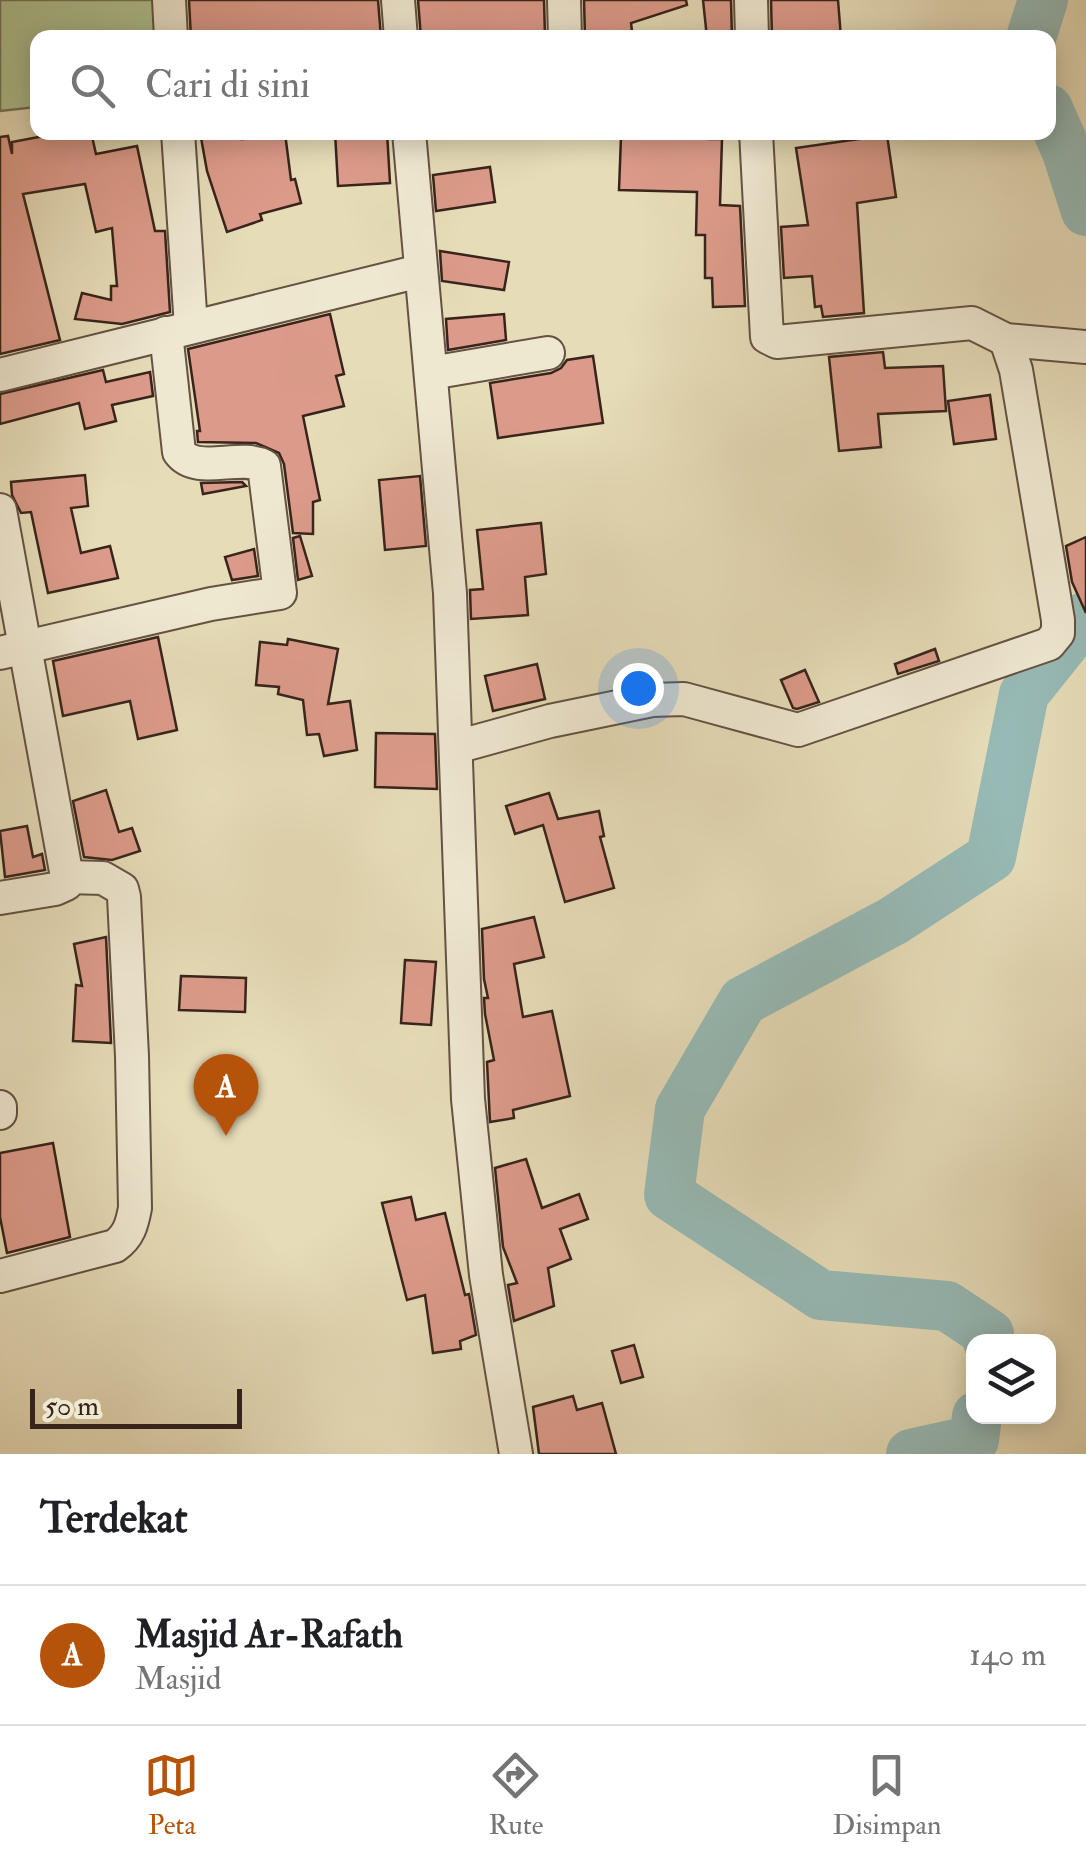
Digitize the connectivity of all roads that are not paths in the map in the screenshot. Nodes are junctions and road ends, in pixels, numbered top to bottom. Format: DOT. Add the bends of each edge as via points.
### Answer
graph roads {
  1 [pos="169,0"];
  2 [pos="398,0"];
  3 [pos="564,0"];
  4 [pos="751,0"];
  5 [pos="171,30"];
  6 [pos="400,30"];
  7 [pos="565,30"];
  8 [pos="752,30"];
  9 [pos="178,140"];
  10 [pos="410,140"];
  11 [pos="756,140"];
  12 [pos="420,271"];
  13 [pos="178,330"];
  14 [pos="1006,340"];
  15 [pos="1086,347"];
  16 [pos="548,353"];
  17 [pos="431,373"];
  18 [pos="0,375"];
  19 [pos="0,510"];
  20 [pos="13,649"];
  21 [pos="456,746"];
  22 [pos="67,877"];
  23 [pos="0,898"];
  24 [pos="0,1276"];
  25 [pos="516,1454"];
  1 -- 5 [label="street"];
  2 -- 6 [label="street"];
  3 -- 7 [label="street"];
  4 -- 8 [label="street"];
  9 -- 13 [label="street"];
  10 -- 12 [label="street"];
  11 -- 14 [label="street" via="767,337 777,342 972,323"];
  12 -- 13 [label="street"];
  12 -- 17 [label="street"];
  13 -- 18 [label="street"];
  13 -- 20 [label="street" via="179,452 185,460 264,466 280,593"];
  14 -- 15 [label="street"];
  14 -- 21 [label="street" via="1058,620 1049,644 798,730 684,699 652,700"];
  16 -- 17 [label="street"];
  17 -- 21 [label="street"];
  19 -- 20 [label="street"];
  20 -- 22 [label="street"];
  21 -- 25 [label="street" via="468,1100 486,1275"];
  22 -- 23 [label="street" via="55,890"];
  22 -- 24 [label="street" via="104,878 124,897 135,1208 131,1228 115,1246"];
}
